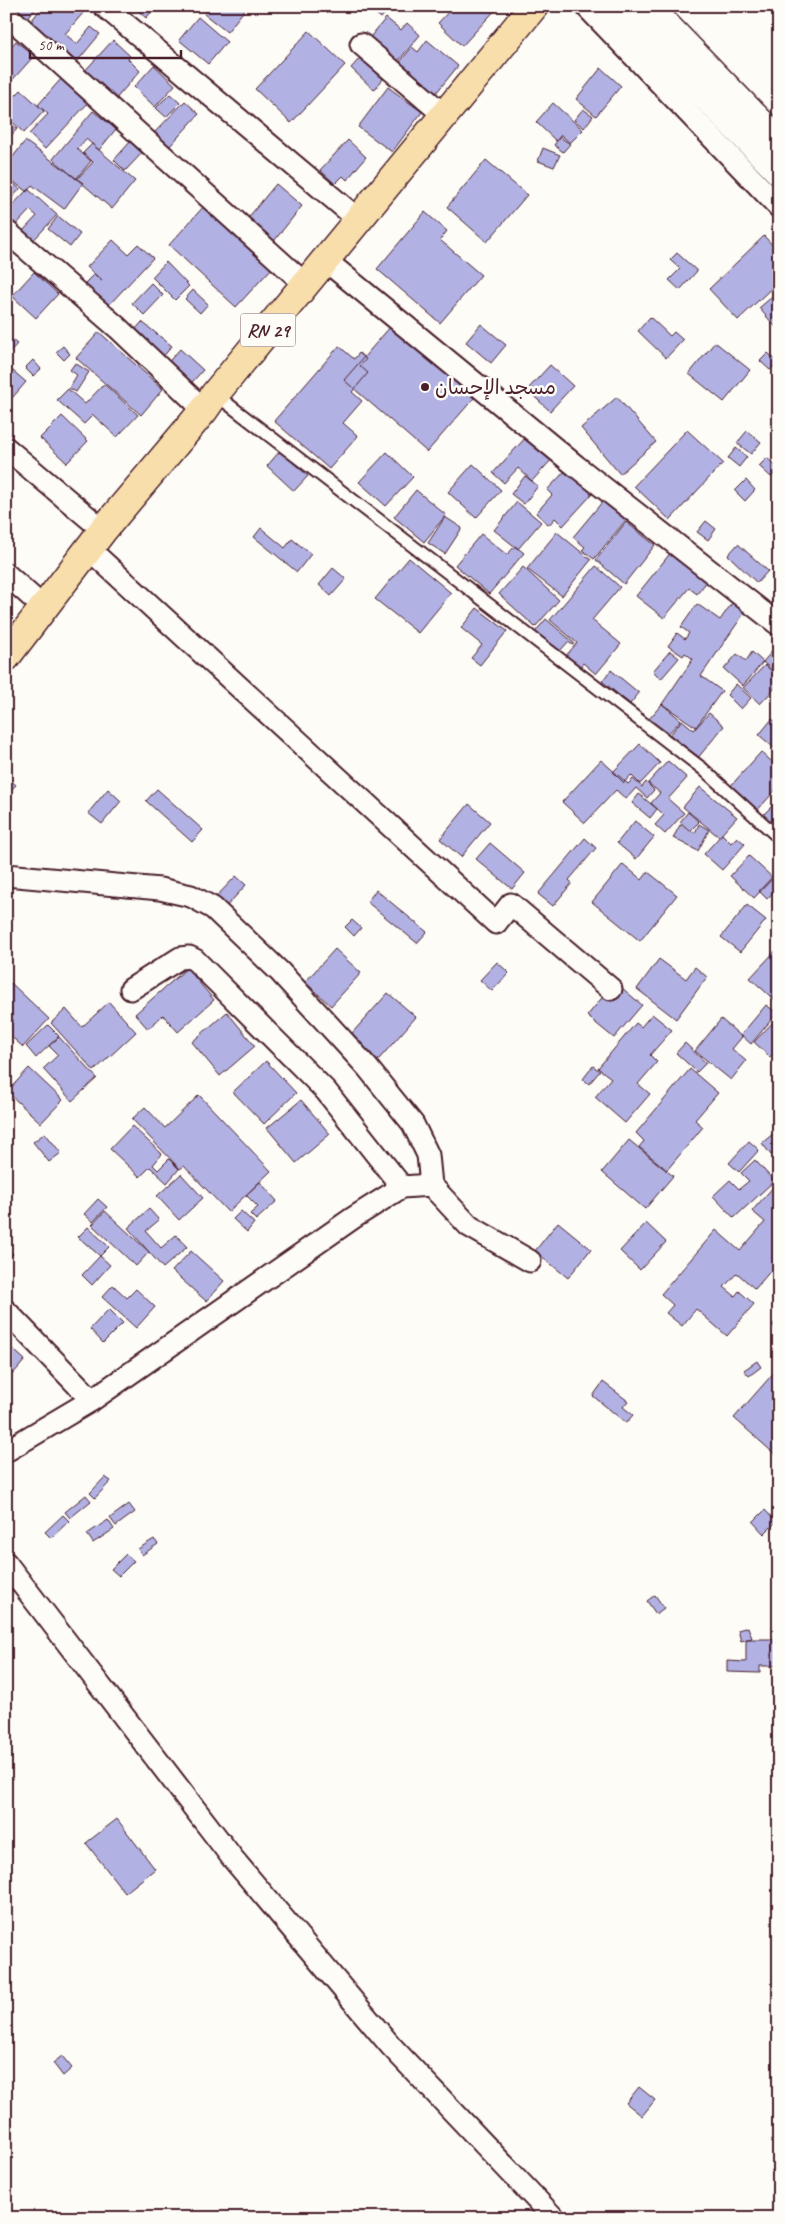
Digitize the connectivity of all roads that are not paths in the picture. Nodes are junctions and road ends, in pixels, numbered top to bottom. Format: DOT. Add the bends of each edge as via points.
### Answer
graph roads {
  1 [pos="104,6"];
  2 [pos="534,6"];
  3 [pos="586,6"];
  4 [pos="618,6"];
  5 [pos="647,6"];
  6 [pos="6,14"];
  7 [pos="361,44"];
  8 [pos="444,115"];
  9 [pos="779,142"];
  10 [pos="779,171"];
  11 [pos="779,207"];
  12 [pos="359,220"];
  13 [pos="6,232"];
  14 [pos="325,260"];
  15 [pos="305,284"];
  16 [pos="210,402"];
  17 [pos="6,448"];
  18 [pos="96,540"];
  19 [pos="6,574"];
  20 [pos="44,608"];
  21 [pos="779,625"];
  22 [pos="6,657"];
  23 [pos="779,838"];
  24 [pos="6,875"];
  25 [pos="131,989"];
  26 [pos="611,989"];
  27 [pos="431,1186"];
  28 [pos="402,1187"];
  29 [pos="530,1261"];
  30 [pos="6,1311"];
  31 [pos="92,1400"];
  32 [pos="6,1451"];
  33 [pos="6,1563"];
  34 [pos="554,2218"];
  1 -- 12 [label="street"];
  2 -- 8 [label="main road, RN 29"];
  3 -- 11 [label="street"];
  4 -- 10 [label="street"];
  5 -- 9 [label="street"];
  6 -- 15 [label="street"];
  7 -- 8 [label="street"];
  8 -- 12 [label="main road, RN 29"];
  12 -- 14 [label="main road, RN 29"];
  13 -- 16 [label="street"];
  14 -- 15 [label="main road, RN 29"];
  14 -- 21 [label="street" via="576,466"];
  15 -- 16 [label="main road, RN 29"];
  16 -- 18 [label="main road, RN 29"];
  16 -- 23 [label="lane" via="703,769"];
  17 -- 18 [label="street"];
  18 -- 20 [label="main road, RN 29"];
  18 -- 26 [label="street" via="496,923 510,904"];
  19 -- 20 [label="street"];
  20 -- 22 [label="main road, RN 29"];
  24 -- 27 [label="street" via="160,890 191,896 213,908 280,972 367,1067 413,1124 428,1155"];
  25 -- 28 [label="street" via="180,958 194,960 326,1091"];
  27 -- 28 [label="street"];
  27 -- 29 [label="street" via="469,1226"];
  28 -- 31 [label="street"];
  30 -- 31 [label="street"];
  31 -- 32 [label="street"];
  33 -- 34 [label="street" via="239,1866 391,2046"];
}
